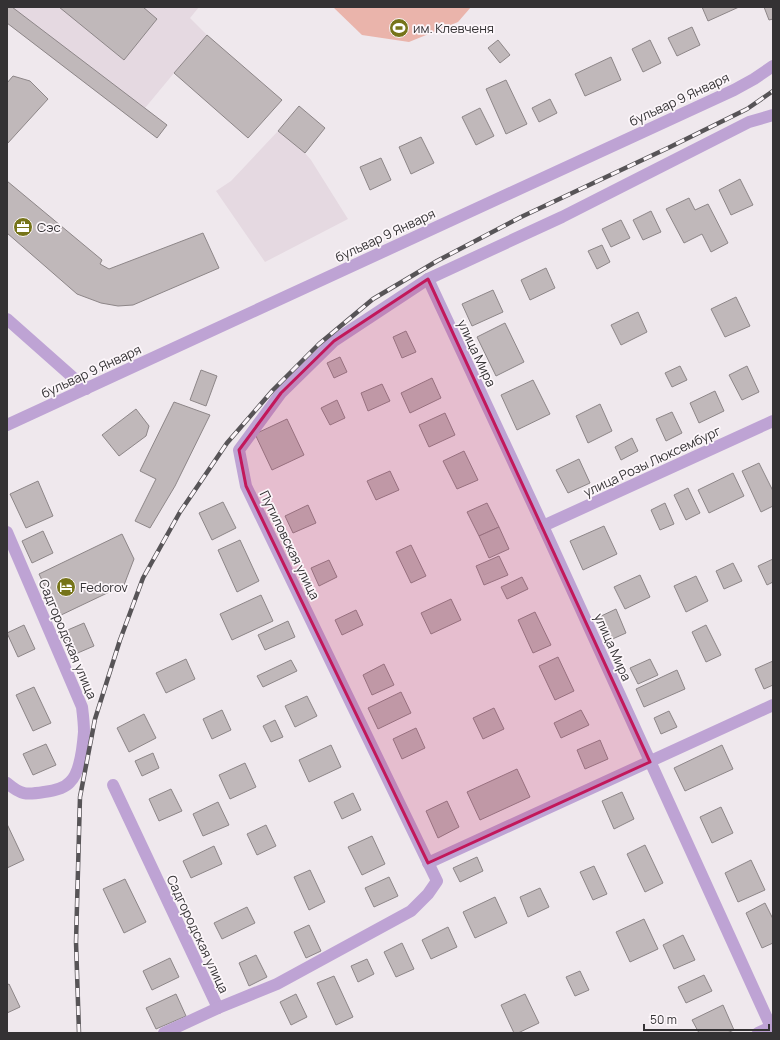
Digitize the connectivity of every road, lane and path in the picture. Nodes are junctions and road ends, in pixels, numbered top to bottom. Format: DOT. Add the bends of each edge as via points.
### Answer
graph roads {
  1 [pos="773,66"];
  2 [pos="773,114"];
  3 [pos="428,279"];
  4 [pos="7,319"];
  5 [pos="86,389"];
  6 [pos="773,421"];
  7 [pos="7,425"];
  8 [pos="543,526"];
  9 [pos="7,532"];
  10 [pos="773,705"];
  11 [pos="650,762"];
  12 [pos="7,783"];
  13 [pos="113,785"];
  14 [pos="428,863"];
  15 [pos="218,1008"];
  16 [pos="772,1027"];
  17 [pos="164,1033"];
  18 [pos="758,1033"];
  1 -- 5 [label="street, бульвар 9 Января" via="734,90"];
  2 -- 3 [label="street" via="749,122 562,217"];
  3 -- 8 [label="street, улица Мира"];
  3 -- 14 [label="street, Путиловская улица" via="334,341 281,393 238,450 246,486"];
  4 -- 5 [label="street"];
  5 -- 7 [label="street, бульвар 9 Января"];
  6 -- 8 [label="street, улица Розы Люксембург"];
  8 -- 11 [label="street, улица Мира"];
  9 -- 12 [label="street, Садгородская улица" via="82,707 84,730 82,749 70,782 56,790 34,794 18,792"];
  10 -- 11 [label="street"];
  11 -- 14 [label="street"];
  11 -- 16 [label="street, улица Мира"];
  13 -- 15 [label="street, Садгородская улица"];
  14 -- 15 [label="street, Путиловская улица" via="436,881 428,894 411,911 277,984"];
  15 -- 17 [label="street"];
  16 -- 18 [label="street"];
}
